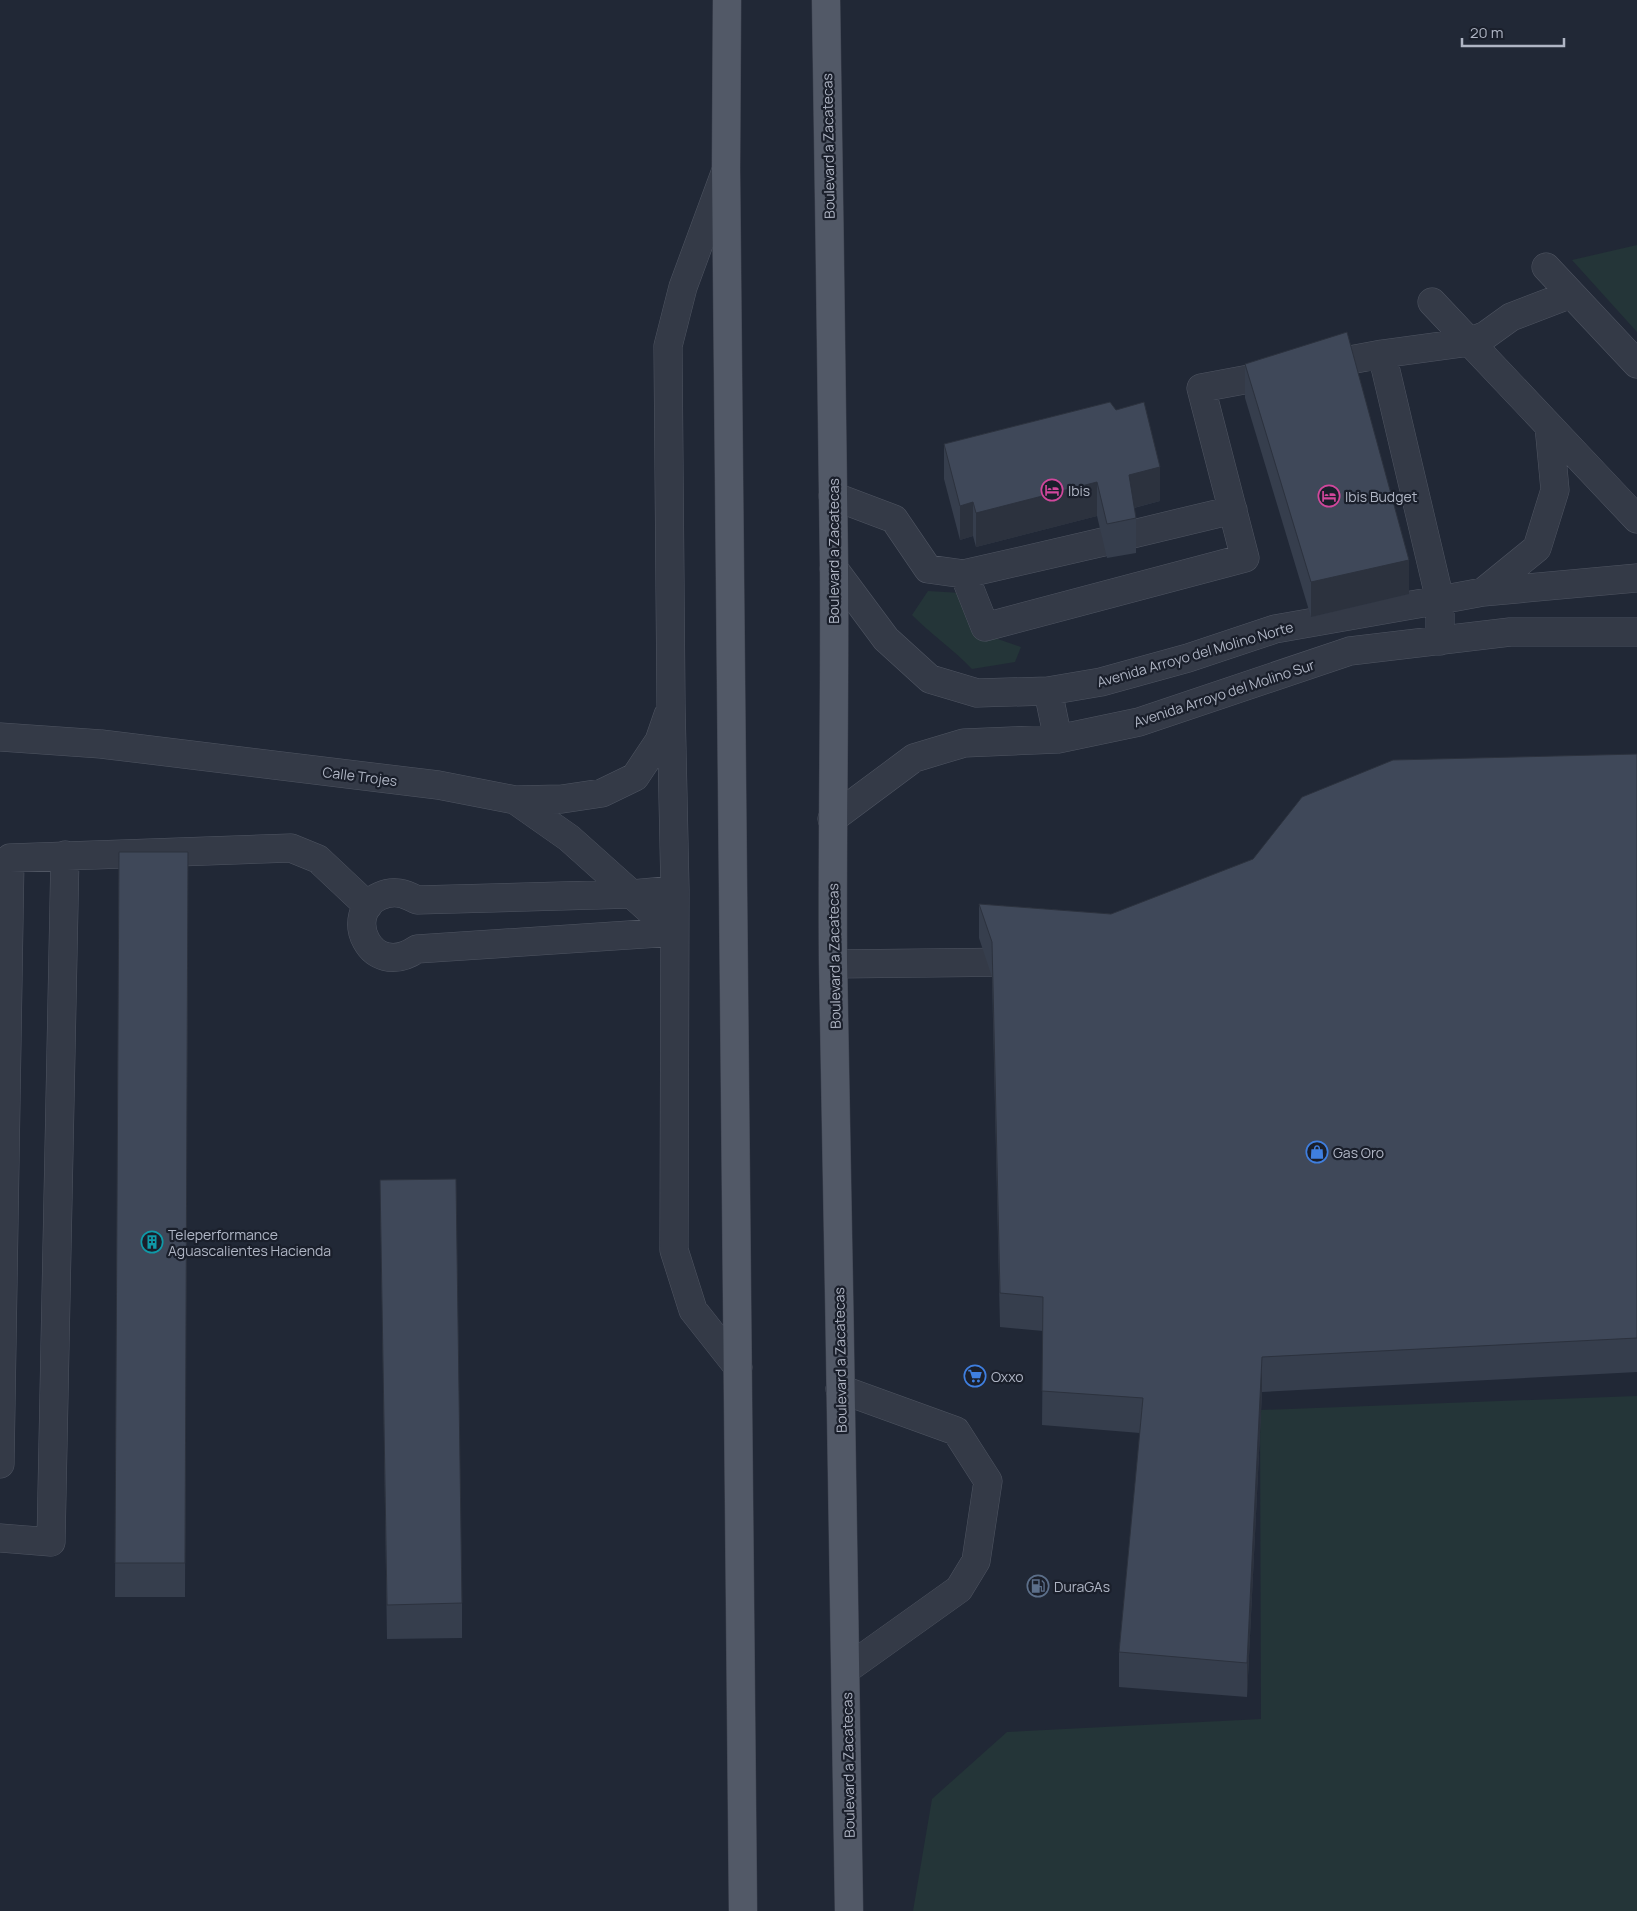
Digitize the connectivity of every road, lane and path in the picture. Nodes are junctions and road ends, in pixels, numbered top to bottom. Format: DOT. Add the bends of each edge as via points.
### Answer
graph roads {
  1 [pos="727,0"];
  2 [pos="826,0"];
  3 [pos="726,169"];
  4 [pos="1546,267"];
  5 [pos="1571,294"];
  6 [pos="1432,302"];
  7 [pos="1470,342"];
  8 [pos="1382,354"];
  9 [pos="1637,364"];
  10 [pos="1549,426"];
  11 [pos="833,496"];
  12 [pos="1233,510"];
  13 [pos="1637,519"];
  14 [pos="1133,534"];
  15 [pos="1103,542"];
  16 [pos="834,569"];
  17 [pos="964,574"];
  18 [pos="1637,578"];
  19 [pos="1483,592"];
  20 [pos="1440,600"];
  21 [pos="1637,632"];
  22 [pos="1440,641"];
  23 [pos="1048,691"];
  24 [pos="671,704"];
  25 [pos="0,737"];
  26 [pos="1058,739"];
  27 [pos="515,800"];
  28 [pos="832,819"];
  29 [pos="66,855"];
  30 [pos="675,890"];
  31 [pos="632,894"];
  32 [pos="368,906"];
  33 [pos="674,932"];
  34 [pos="1053,961"];
  35 [pos="834,964"];
  36 [pos="738,1367"];
  37 [pos="840,1390"];
  38 [pos="0,1464"];
  39 [pos="0,1538"];
  40 [pos="846,1669"];
  41 [pos="743,1911"];
  42 [pos="849,1911"];
  1 -- 3 [label="main road"];
  2 -- 11 [label="main road, Boulevard a Zacatecas"];
  3 -- 24 [label="street" via="683,287 668,346"];
  3 -- 36 [label="main road"];
  4 -- 5 [label="street"];
  5 -- 7 [label="street" via="1511,317"];
  5 -- 9 [label="street"];
  6 -- 7 [label="street"];
  7 -- 8 [label="street"];
  7 -- 10 [label="street"];
  8 -- 12 [label="street" via="1201,388"];
  8 -- 20 [label="street"];
  10 -- 13 [label="street"];
  10 -- 19 [label="street" via="1555,490 1537,548"];
  11 -- 16 [label="main road, Boulevard a Zacatecas"];
  11 -- 17 [label="street" via="894,519 928,569"];
  12 -- 14 [label="street"];
  12 -- 17 [label="street" via="1245,558 985,627"];
  15 -- 17 [label="street"];
  16 -- 23 [label="street, Avenida Arroyo del Molino Norte" via="886,639 930,679 977,693"];
  16 -- 28 [label="main road, Boulevard a Zacatecas"];
  18 -- 19 [label="street, Avenida Arroyo del Molino Norte"];
  19 -- 20 [label="street, Avenida Arroyo del Molino Norte"];
  20 -- 22 [label="street"];
  20 -- 23 [label="street, Avenida Arroyo del Molino Norte" via="1275,629 1101,682"];
  21 -- 22 [label="street, Avenida Arroyo del Molino Sur" via="1510,632"];
  22 -- 26 [label="street, Avenida Arroyo del Molino Sur" via="1350,651 1138,722"];
  23 -- 26 [label="street"];
  24 -- 27 [label="street, Calle Trojes" via="659,741 635,777 602,793 562,799"];
  24 -- 30 [label="street"];
  25 -- 27 [label="street, Calle Trojes" via="110,746 438,785"];
  26 -- 28 [label="street, Avenida Arroyo del Molino Sur" via="964,743 914,758"];
  27 -- 31 [label="street" via="569,838"];
  28 -- 35 [label="main road, Boulevard a Zacatecas"];
  29 -- 32 [label="street" via="291,848 318,859"];
  29 -- 38 [label="street" via="10,858"];
  29 -- 39 [label="street" via="51,1542"];
  30 -- 31 [label="street"];
  30 -- 33 [label="street"];
  31 -- 32 [label="street" via="417,900 397,892 375,898"];
  31 -- 33 [label="street"];
  32 -- 33 [label="street" via="361,926 369,946 386,957 397,958 408,956 417,949"];
  33 -- 36 [label="street" via="674,1250 693,1310"];
  34 -- 35 [label="street"];
  35 -- 37 [label="main road, Boulevard a Zacatecas"];
  36 -- 41 [label="main road"];
  37 -- 40 [label="main road, Boulevard a Zacatecas"];
  37 -- 40 [label="street" via="956,1431 988,1481 976,1561 959,1589"];
  40 -- 42 [label="main road, Boulevard a Zacatecas"];
}
